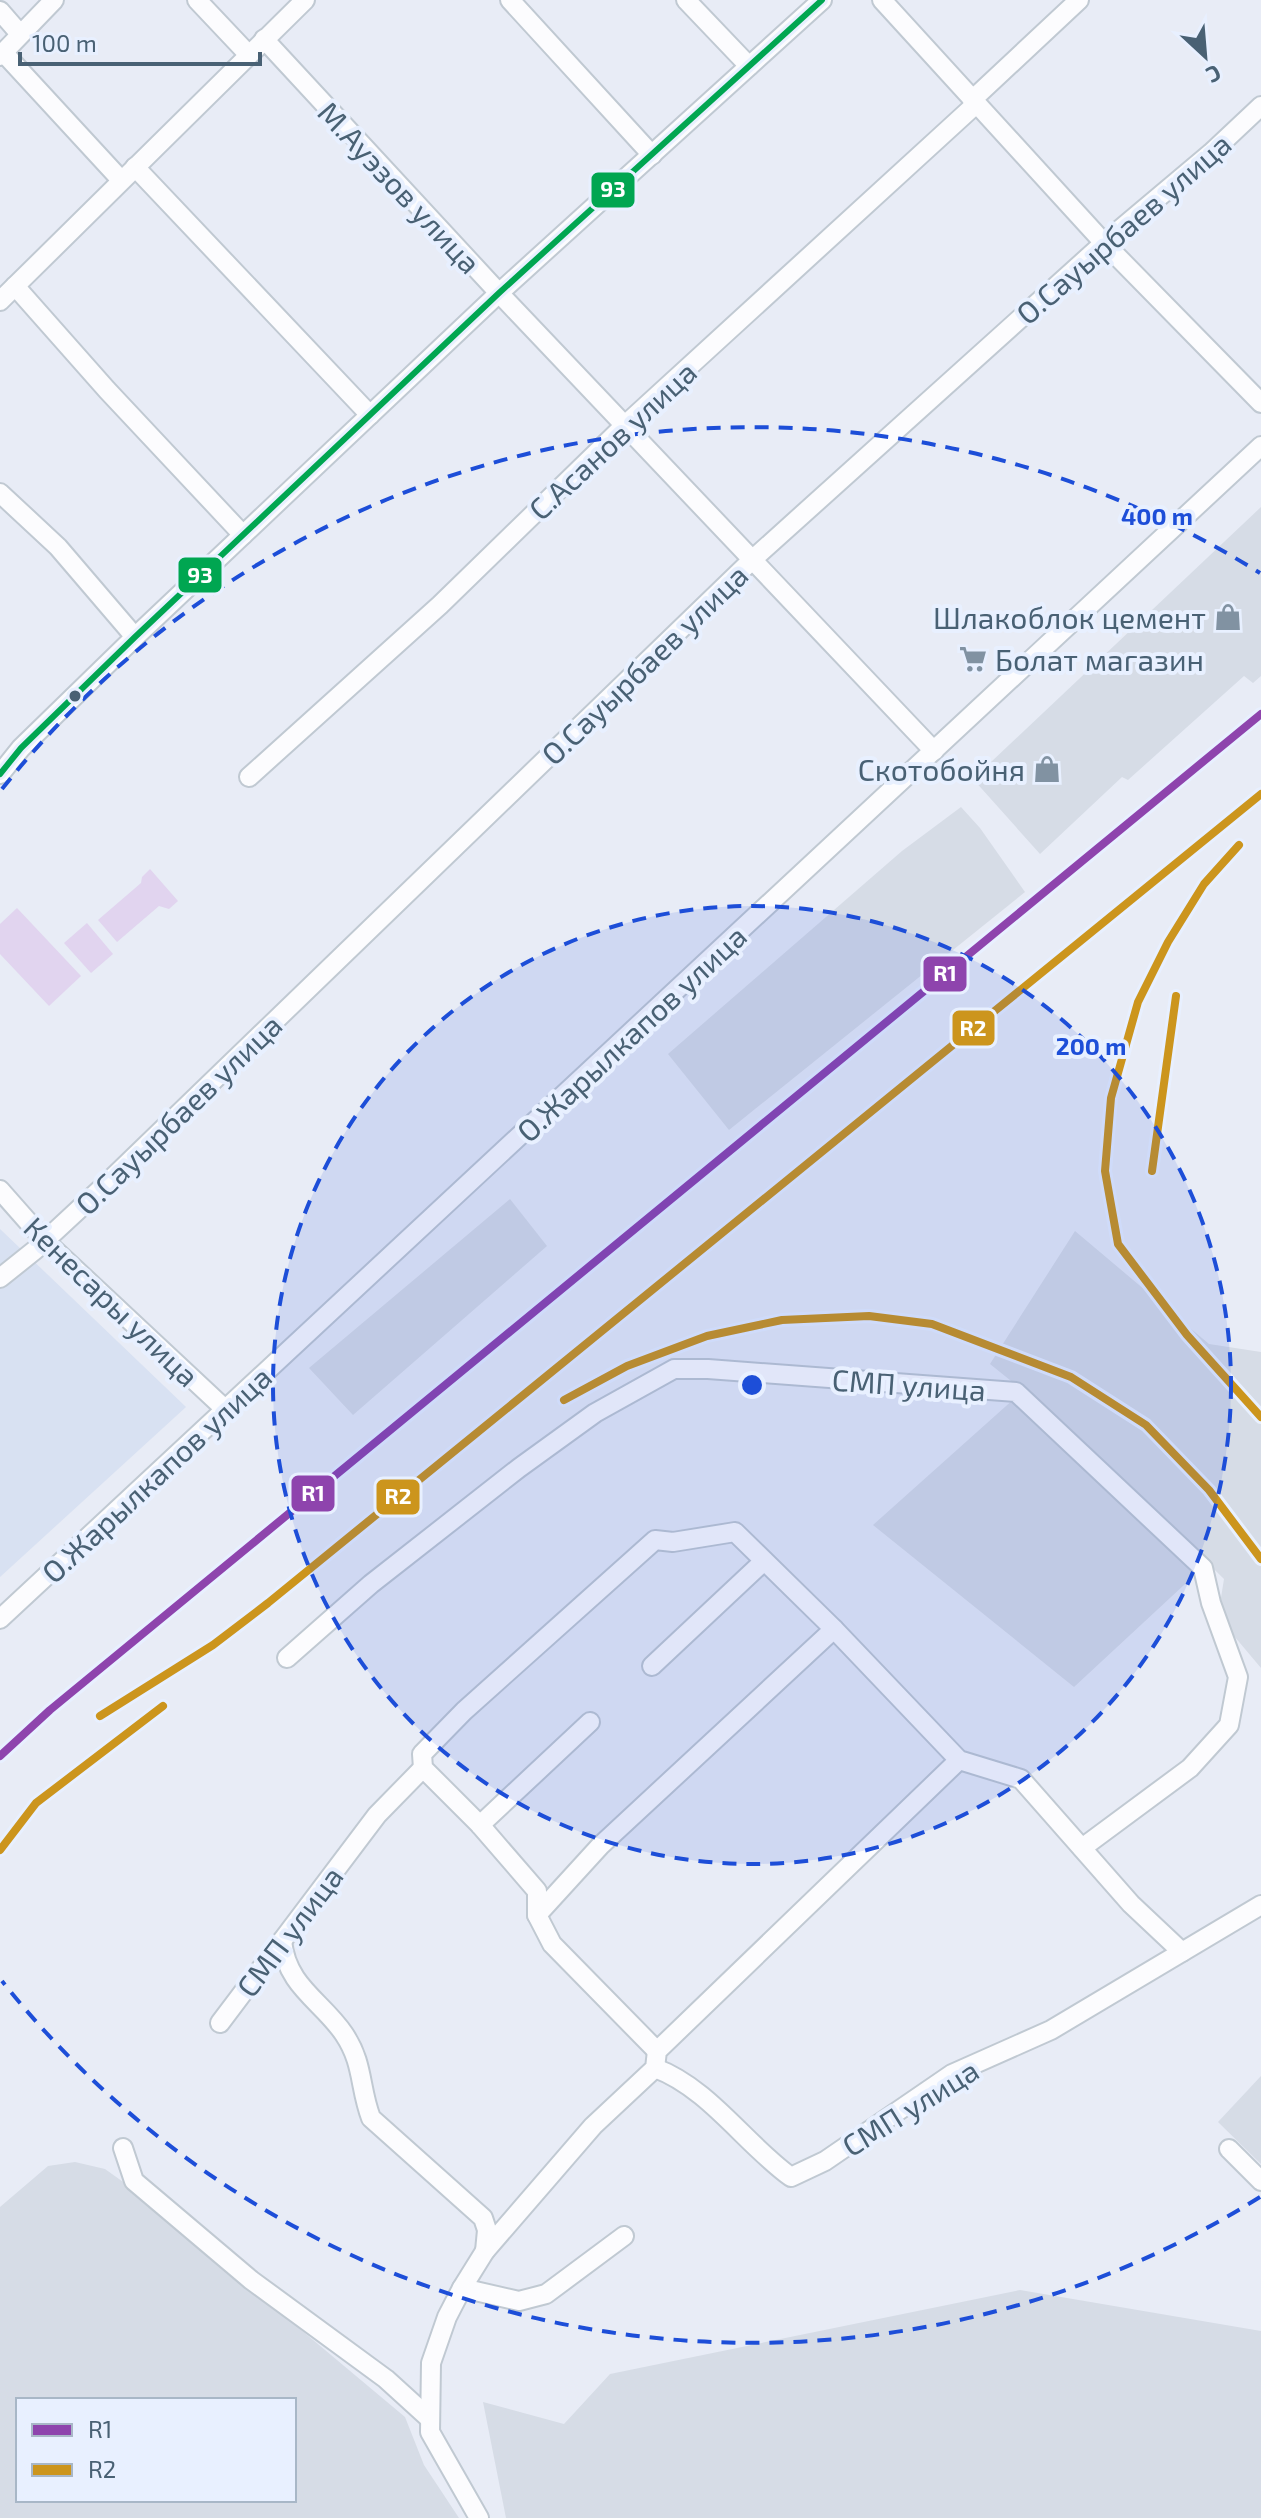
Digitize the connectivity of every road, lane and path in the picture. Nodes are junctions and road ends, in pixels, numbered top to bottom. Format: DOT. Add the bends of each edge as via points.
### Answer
graph roads {
  1 [pos="54,0"];
  2 [pos="197,0"];
  3 [pos="305,0"];
  4 [pos="510,0"];
  5 [pos="686,0"];
  6 [pos="822,0"];
  7 [pos="882,0"];
  8 [pos="1079,0"];
  9 [pos="0,11"];
  10 [pos="20,34"];
  11 [pos="264,39"];
  12 [pos="2,54"];
  13 [pos="248,54"];
  14 [pos="749,66"];
  15 [pos="974,102"];
  16 [pos="1261,106"];
  17 [pos="652,155"];
  18 [pos="135,167"];
  19 [pos="121,180"];
  20 [pos="1104,243"];
  21 [pos="15,286"];
  22 [pos="499,293"];
  23 [pos="0,301"];
  24 [pos="1261,403"];
  25 [pos="370,415"];
  26 [pos="624,426"];
  27 [pos="1261,446"];
  28 [pos="0,493"];
  29 [pos="243,535"];
  30 [pos="752,560"];
  31 [pos="135,637"];
  32 [pos="934,751"];
  33 [pos="0,774"];
  34 [pos="249,777"];
  35 [pos="0,1190"];
  36 [pos="45,1241"];
  37 [pos="0,1278"];
  38 [pos="226,1410"];
  39 [pos="764,1561"];
  40 [pos="0,1619"];
  41 [pos="834,1629"];
  42 [pos="287,1658"];
  43 [pos="652,1666"];
  44 [pos="590,1722"];
  45 [pos="959,1760"];
  46 [pos="423,1768"];
  47 [pos="480,1825"];
  48 [pos="1082,1848"];
  49 [pos="1261,1905"];
  50 [pos="537,1915"];
  51 [pos="282,1941"];
  52 [pos="1182,1952"];
  53 [pos="220,2023"];
  54 [pos="656,2060"];
  55 [pos="123,2148"];
  56 [pos="1229,2149"];
  57 [pos="1261,2181"];
  58 [pos="624,2236"];
  59 [pos="485,2251"];
  60 [pos="462,2288"];
  61 [pos="430,2426"];
  62 [pos="479,2518"];
  1 -- 10 [label="street"];
  2 -- 13 [label="street"];
  3 -- 11 [label="street"];
  4 -- 17 [label="street"];
  5 -- 14 [label="street"];
  6 -- 14 [label="street"];
  7 -- 15 [label="street"];
  8 -- 15 [label="street, С.Асанов улица"];
  9 -- 10 [label="street"];
  10 -- 12 [label="street"];
  11 -- 13 [label="street"];
  11 -- 22 [label="street, М.Ауэзов улица"];
  12 -- 19 [label="street"];
  13 -- 18 [label="street"];
  14 -- 17 [label="street"];
  15 -- 20 [label="street"];
  15 -- 26 [label="street, С.Асанов улица"];
  16 -- 20 [label="street, О.Сауырбаев улица"];
  17 -- 22 [label="street"];
  18 -- 19 [label="street"];
  18 -- 25 [label="street"];
  19 -- 21 [label="street"];
  20 -- 24 [label="street"];
  20 -- 30 [label="street, О.Сауырбаев улица"];
  21 -- 23 [label="street"];
  21 -- 29 [label="street"];
  22 -- 25 [label="street"];
  22 -- 26 [label="street, М.Ауэзов улица"];
  25 -- 29 [label="street"];
  26 -- 30 [label="street, М.Ауэзов улица"];
  26 -- 34 [label="street, С.Асанов улица" via="440,605"];
  27 -- 32 [label="street, О.Жарылкапов улица"];
  28 -- 31 [label="street" via="58,547"];
  29 -- 31 [label="street"];
  30 -- 32 [label="street, М.Ауэзов улица"];
  30 -- 36 [label="street, О.Сауырбаев улица"];
  31 -- 33 [label="street"];
  32 -- 38 [label="street, О.Жарылкапов улица"];
  35 -- 36 [label="street, Кенесары улица"];
  36 -- 37 [label="street, О.Сауырбаев улица"];
  36 -- 38 [label="street, Кенесары улица"];
  38 -- 40 [label="street, О.Жарылкапов улица"];
  39 -- 41 [label="street, СМП улица"];
  39 -- 43 [label="street"];
  39 -- 46 [label="street, СМП улица" via="735,1532 655,1540 464,1711 422,1754"];
  41 -- 45 [label="street, СМП улица"];
  41 -- 50 [label="street" via="600,1846"];
  42 -- 48 [label="street, СМП улица" via="371,1584 519,1468 595,1413 674,1369 1016,1392 1203,1568 1238,1677 1229,1725 1190,1768"];
  44 -- 47 [label="street"];
  45 -- 48 [label="street, СМП улица" via="1021,1779"];
  45 -- 54 [label="street"];
  46 -- 47 [label="street, СМП улица"];
  46 -- 51 [label="street, СМП улица" via="377,1815"];
  47 -- 50 [label="street, СМП улица" via="537,1891"];
  48 -- 52 [label="street, СМП улица"];
  49 -- 52 [label="street, СМП улица"];
  50 -- 54 [label="street, СМП улица" via="552,1944"];
  51 -- 53 [label="street, СМП улица"];
  51 -- 59 [label="street" via="297,1981 343,2032 360,2064 371,2118 483,2218"];
  52 -- 54 [label="street, СМП улица" via="1051,2030 952,2074 825,2161 791,2177"];
  54 -- 59 [label="street"];
  55 -- 61 [label="street" via="134,2181 251,2280 386,2379"];
  56 -- 57 [label="street"];
  58 -- 60 [label="street" via="546,2294 519,2301"];
  59 -- 60 [label="street"];
  60 -- 61 [label="street" via="431,2363"];
  61 -- 62 [label="street"];
}
